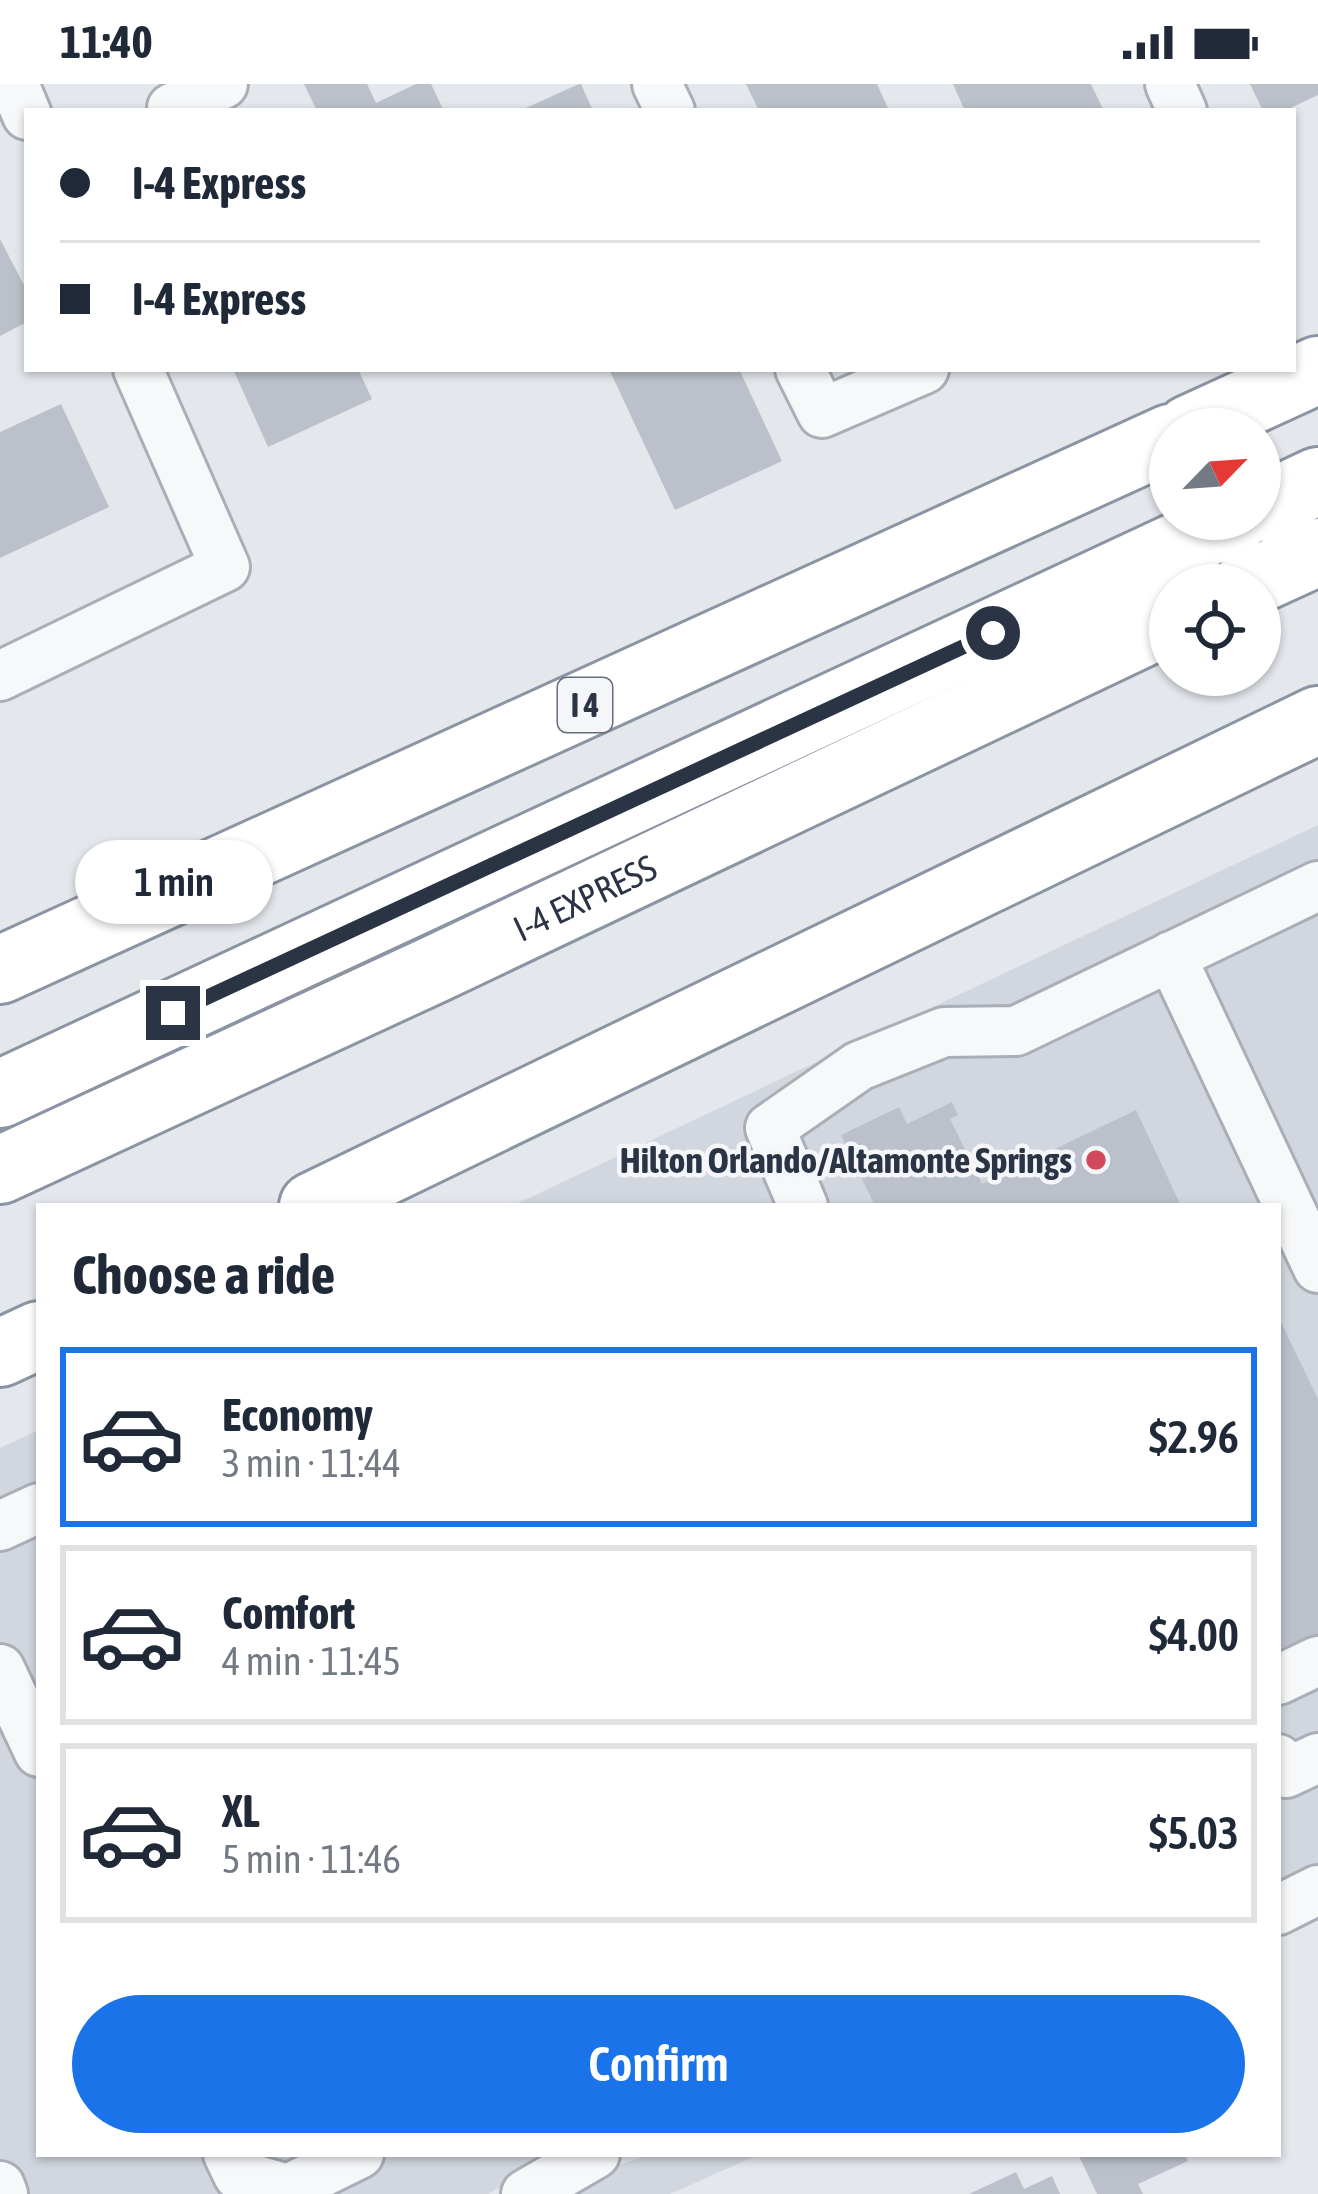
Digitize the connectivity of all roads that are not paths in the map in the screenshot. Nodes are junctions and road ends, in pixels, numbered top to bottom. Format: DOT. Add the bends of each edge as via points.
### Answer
graph roads {
  1 [pos="223,84"];
  2 [pos="172,108"];
  3 [pos="1318,370"];
  4 [pos="139,372"];
  5 [pos="802,372"];
  6 [pos="917,372"];
  7 [pos="1235,408"];
  8 [pos="1149,448"];
  9 [pos="1318,481"];
  10 [pos="1281,498"];
  11 [pos="1192,540"];
  12 [pos="1318,552"];
  13 [pos="1281,569"];
  14 [pos="1149,630"];
  15 [pos="0,676"];
  16 [pos="1318,720"];
  17 [pos="1318,886"];
  18 [pos="1171,956"];
  19 [pos="0,970"];
  20 [pos="0,1094"];
  21 [pos="0,1170"];
  22 [pos="320,1203"];
  23 [pos="802,1203"];
  24 [pos="1318,1268"];
  25 [pos="36,1336"];
  26 [pos="0,1353"];
  27 [pos="36,1509"];
  28 [pos="0,1526"];
  29 [pos="1318,1660"];
  30 [pos="0,1669"];
  31 [pos="1281,1678"];
  32 [pos="36,1746"];
  33 [pos="1318,1758"];
  34 [pos="1281,1765"];
  35 [pos="1318,1890"];
  36 [pos="1281,1908"];
  37 [pos="229,2157"];
  38 [pos="353,2157"];
  39 [pos="590,2157"];
  40 [pos="290,2191"];
  41 [pos="526,2194"];
  1 -- 2 [label="street"];
  3 -- 7 [label="highway"];
  4 -- 15 [label="street" via="225,567"];
  5 -- 6 [label="street" via="822,413"];
  8 -- 19 [label="highway, I 4"];
  9 -- 10 [label="highway"];
  11 -- 20 [label="highway, I-4 EXPRESS"];
  12 -- 13 [label="highway"];
  14 -- 21 [label="highway, I-4 EXPRESS"];
  16 -- 22 [label="highway"];
  17 -- 18 [label="street"];
  18 -- 23 [label="street" via="1016,1031 944,1032 859,1066 770,1128"];
  18 -- 24 [label="street"];
  25 -- 26 [label="highway"];
  27 -- 28 [label="street"];
  29 -- 31 [label="street"];
  30 -- 32 [label="street"];
  33 -- 34 [label="street" via="1286,1773"];
  35 -- 36 [label="street"];
  37 -- 40 [label="street" via="238,2175"];
  38 -- 40 [label="street"];
  39 -- 41 [label="street"];
}
